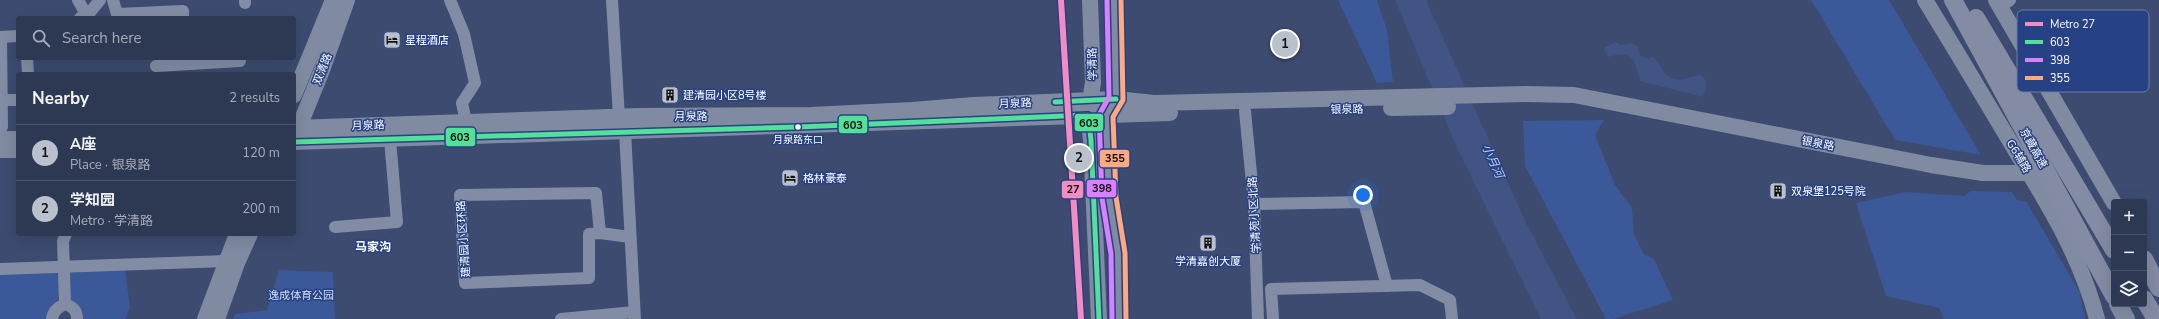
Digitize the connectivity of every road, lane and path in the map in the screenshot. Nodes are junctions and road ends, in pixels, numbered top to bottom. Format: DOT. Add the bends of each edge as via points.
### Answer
graph roads {
  1 [pos="78,0"];
  2 [pos="100,0"];
  3 [pos="113,0"];
  4 [pos="333,0"];
  5 [pos="347,0"];
  6 [pos="450,0"];
  7 [pos="612,0"];
  8 [pos="1090,0"];
  9 [pos="1114,0"];
  10 [pos="1925,0"];
  11 [pos="1953,0"];
  12 [pos="1965,0"];
  13 [pos="2002,2"];
  14 [pos="83,16"];
  15 [pos="84,16"];
  16 [pos="183,16"];
  17 [pos="2017,29"];
  18 [pos="16,36"];
  19 [pos="0,37"];
  20 [pos="27,60"];
  21 [pos="240,61"];
  22 [pos="156,66"];
  23 [pos="0,68"];
  24 [pos="28,72"];
  25 [pos="2017,87"];
  26 [pos="296,90"];
  27 [pos="2020,92"];
  28 [pos="2052,92"];
  29 [pos="1116,99"];
  30 [pos="1,100"];
  31 [pos="16,100"];
  32 [pos="1413,103"];
  33 [pos="1088,108"];
  34 [pos="1245,110"];
  35 [pos="1106,115"];
  36 [pos="619,117"];
  37 [pos="466,122"];
  38 [pos="296,131"];
  39 [pos="625,132"];
  40 [pos="1,133"];
  41 [pos="296,134"];
  42 [pos="296,134"];
  43 [pos="16,139"];
  44 [pos="390,140"];
  45 [pos="0,150"];
  46 [pos="16,150"];
  47 [pos="2030,173"];
  48 [pos="2112,199"];
  49 [pos="1254,204"];
  50 [pos="335,227"];
  51 [pos="600,233"];
  52 [pos="65,236"];
  53 [pos="236,236"];
  54 [pos="249,236"];
  55 [pos="630,237"];
  56 [pos="2111,245"];
  57 [pos="2147,253"];
  58 [pos="226,261"];
  59 [pos="2147,265"];
  60 [pos="64,268"];
  61 [pos="0,269"];
  62 [pos="2159,270"];
  63 [pos="1387,286"];
  64 [pos="2159,288"];
  65 [pos="2111,290"];
  66 [pos="65,304"];
  67 [pos="2147,304"];
  68 [pos="2120,307"];
  69 [pos="635,315"];
  70 [pos="52,319"];
  71 [pos="77,319"];
  72 [pos="205,319"];
  73 [pos="217,319"];
  74 [pos="561,319"];
  75 [pos="1099,319"];
  76 [pos="1119,319"];
  77 [pos="1258,319"];
  78 [pos="1273,319"];
  79 [pos="1452,319"];
  80 [pos="2097,319"];
  81 [pos="2126,319"];
  82 [pos="2156,319"];
  1 -- 14 [label="street"];
  2 -- 15 [label="street"];
  3 -- 16 [label="street" via="118,14 183,12"];
  4 -- 26 [label="main road, 双清路"];
  5 -- 38 [label="main road, 双清路"];
  6 -- 37 [label="street" via="464,34 475,84 462,103"];
  7 -- 36 [label="street"];
  8 -- 33 [label="main road, 学清路" via="1093,82"];
  9 -- 29 [label="main road"];
  10 -- 47 [label="main road, G6辅路"];
  11 -- 65 [label="highway, 京藏高速"];
  12 -- 25 [label="highway, 京藏高速"];
  13 -- 17 [label="main road"];
  18 -- 19 [label="street"];
  19 -- 23 [label="street"];
  20 -- 24 [label="street"];
  21 -- 22 [label="street"];
  23 -- 30 [label="street"];
  27 -- 56 [label="highway, 京藏高速"];
  28 -- 48 [label="main road"];
  29 -- 32 [label="main road, 银泉路" via="1154,103"];
  29 -- 33 [label="main road, 银泉路"];
  29 -- 35 [label="main road"];
  30 -- 31 [label="street"];
  30 -- 40 [label="street"];
  32 -- 34 [label="main road, 银泉路"];
  32 -- 47 [label="main road, 银泉路" via="1501,100 1607,103 1931,165 1983,173"];
  33 -- 35 [label="main road, 银泉路"];
  33 -- 36 [label="main road, 月泉路" via="974,105 810,115"];
  33 -- 39 [label="main road, 月泉路" via="821,126"];
  33 -- 75 [label="main road, 学清路"];
  34 -- 35 [label="main road, 银泉路"];
  34 -- 49 [label="street, 学清苑小区北路"];
  35 -- 76 [label="main road" via="1109,198 1118,253"];
  36 -- 37 [label="main road, 月泉路"];
  37 -- 41 [label="main road, 月泉路"];
  39 -- 44 [label="main road, 月泉路" via="445,136"];
  39 -- 55 [label="street"];
  40 -- 43 [label="main road"];
  42 -- 44 [label="main road, 月泉路"];
  44 -- 50 [label="street" via="397,222"];
  45 -- 46 [label="main road"];
  47 -- 80 [label="main road, G6辅路" via="2069,243 2089,289"];
  49 -- 63 [label="street" via="1364,202"];
  49 -- 77 [label="street, 学清苑小区北路"];
  51 -- 51 [label="street, 建清园小区环路" via="596,193 460,195 465,283 589,278 589,234"];
  51 -- 55 [label="street"];
  52 -- 60 [label="street"];
  53 -- 58 [label="main road"];
  54 -- 73 [label="main road"];
  55 -- 69 [label="street"];
  57 -- 62 [label="main road"];
  58 -- 60 [label="street"];
  58 -- 72 [label="main road"];
  59 -- 64 [label="highway"];
  60 -- 61 [label="street"];
  60 -- 66 [label="street"];
  63 -- 78 [label="street" via="1271,289"];
  63 -- 79 [label="street" via="1420,285 1450,300"];
  66 -- 70 [label="street" via="59,306"];
  66 -- 71 [label="street" via="73,307"];
  67 -- 82 [label="highway"];
  68 -- 81 [label="highway"];
  69 -- 74 [label="street"];
}
